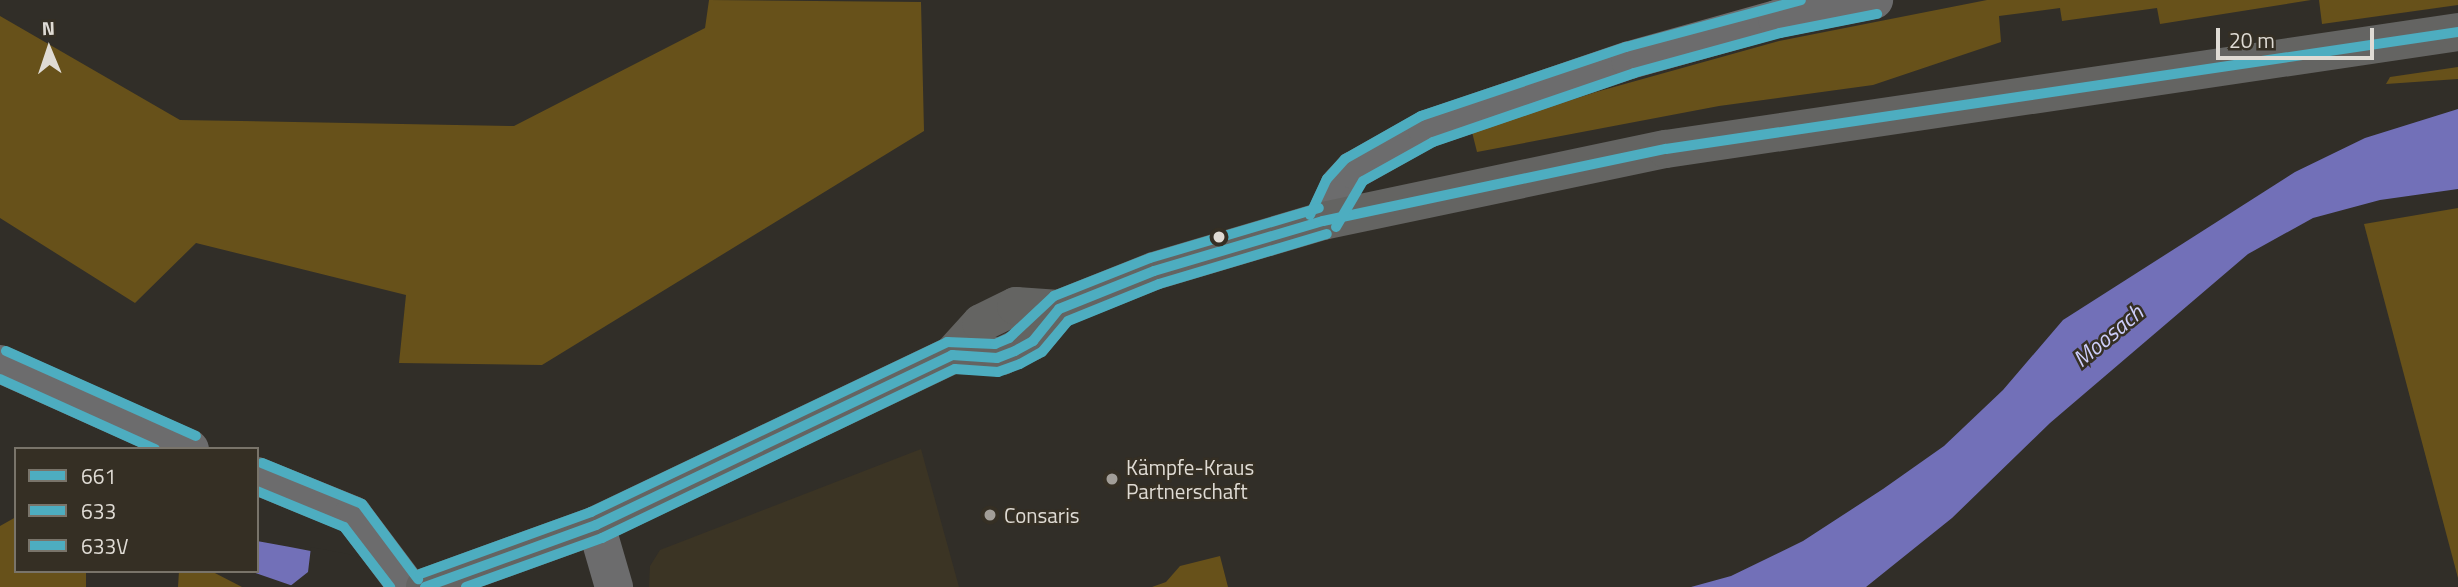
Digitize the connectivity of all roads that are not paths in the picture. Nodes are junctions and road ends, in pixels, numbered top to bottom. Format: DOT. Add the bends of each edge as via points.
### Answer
graph roads {
  1 [pos="1874,0"];
  2 [pos="1774,9"];
  3 [pos="2458,32"];
  4 [pos="1323,221"];
  5 [pos="0,364"];
  6 [pos="186,447"];
  7 [pos="259,477"];
  8 [pos="596,525"];
  9 [pos="407,587"];
  10 [pos="425,587"];
  11 [pos="614,587"];
  1 -- 2 [label="street"];
  2 -- 4 [label="street" via="1427,129 1354,170 1339,186"];
  3 -- 4 [label="main road" via="1666,149"];
  4 -- 8 [label="main road" via="1180,263 1059,309 1033,341 1002,356 953,355"];
  5 -- 6 [label="street"];
  7 -- 9 [label="street" via="334,505 369,531"];
  8 -- 10 [label="main road"];
  8 -- 11 [label="street"];
}
